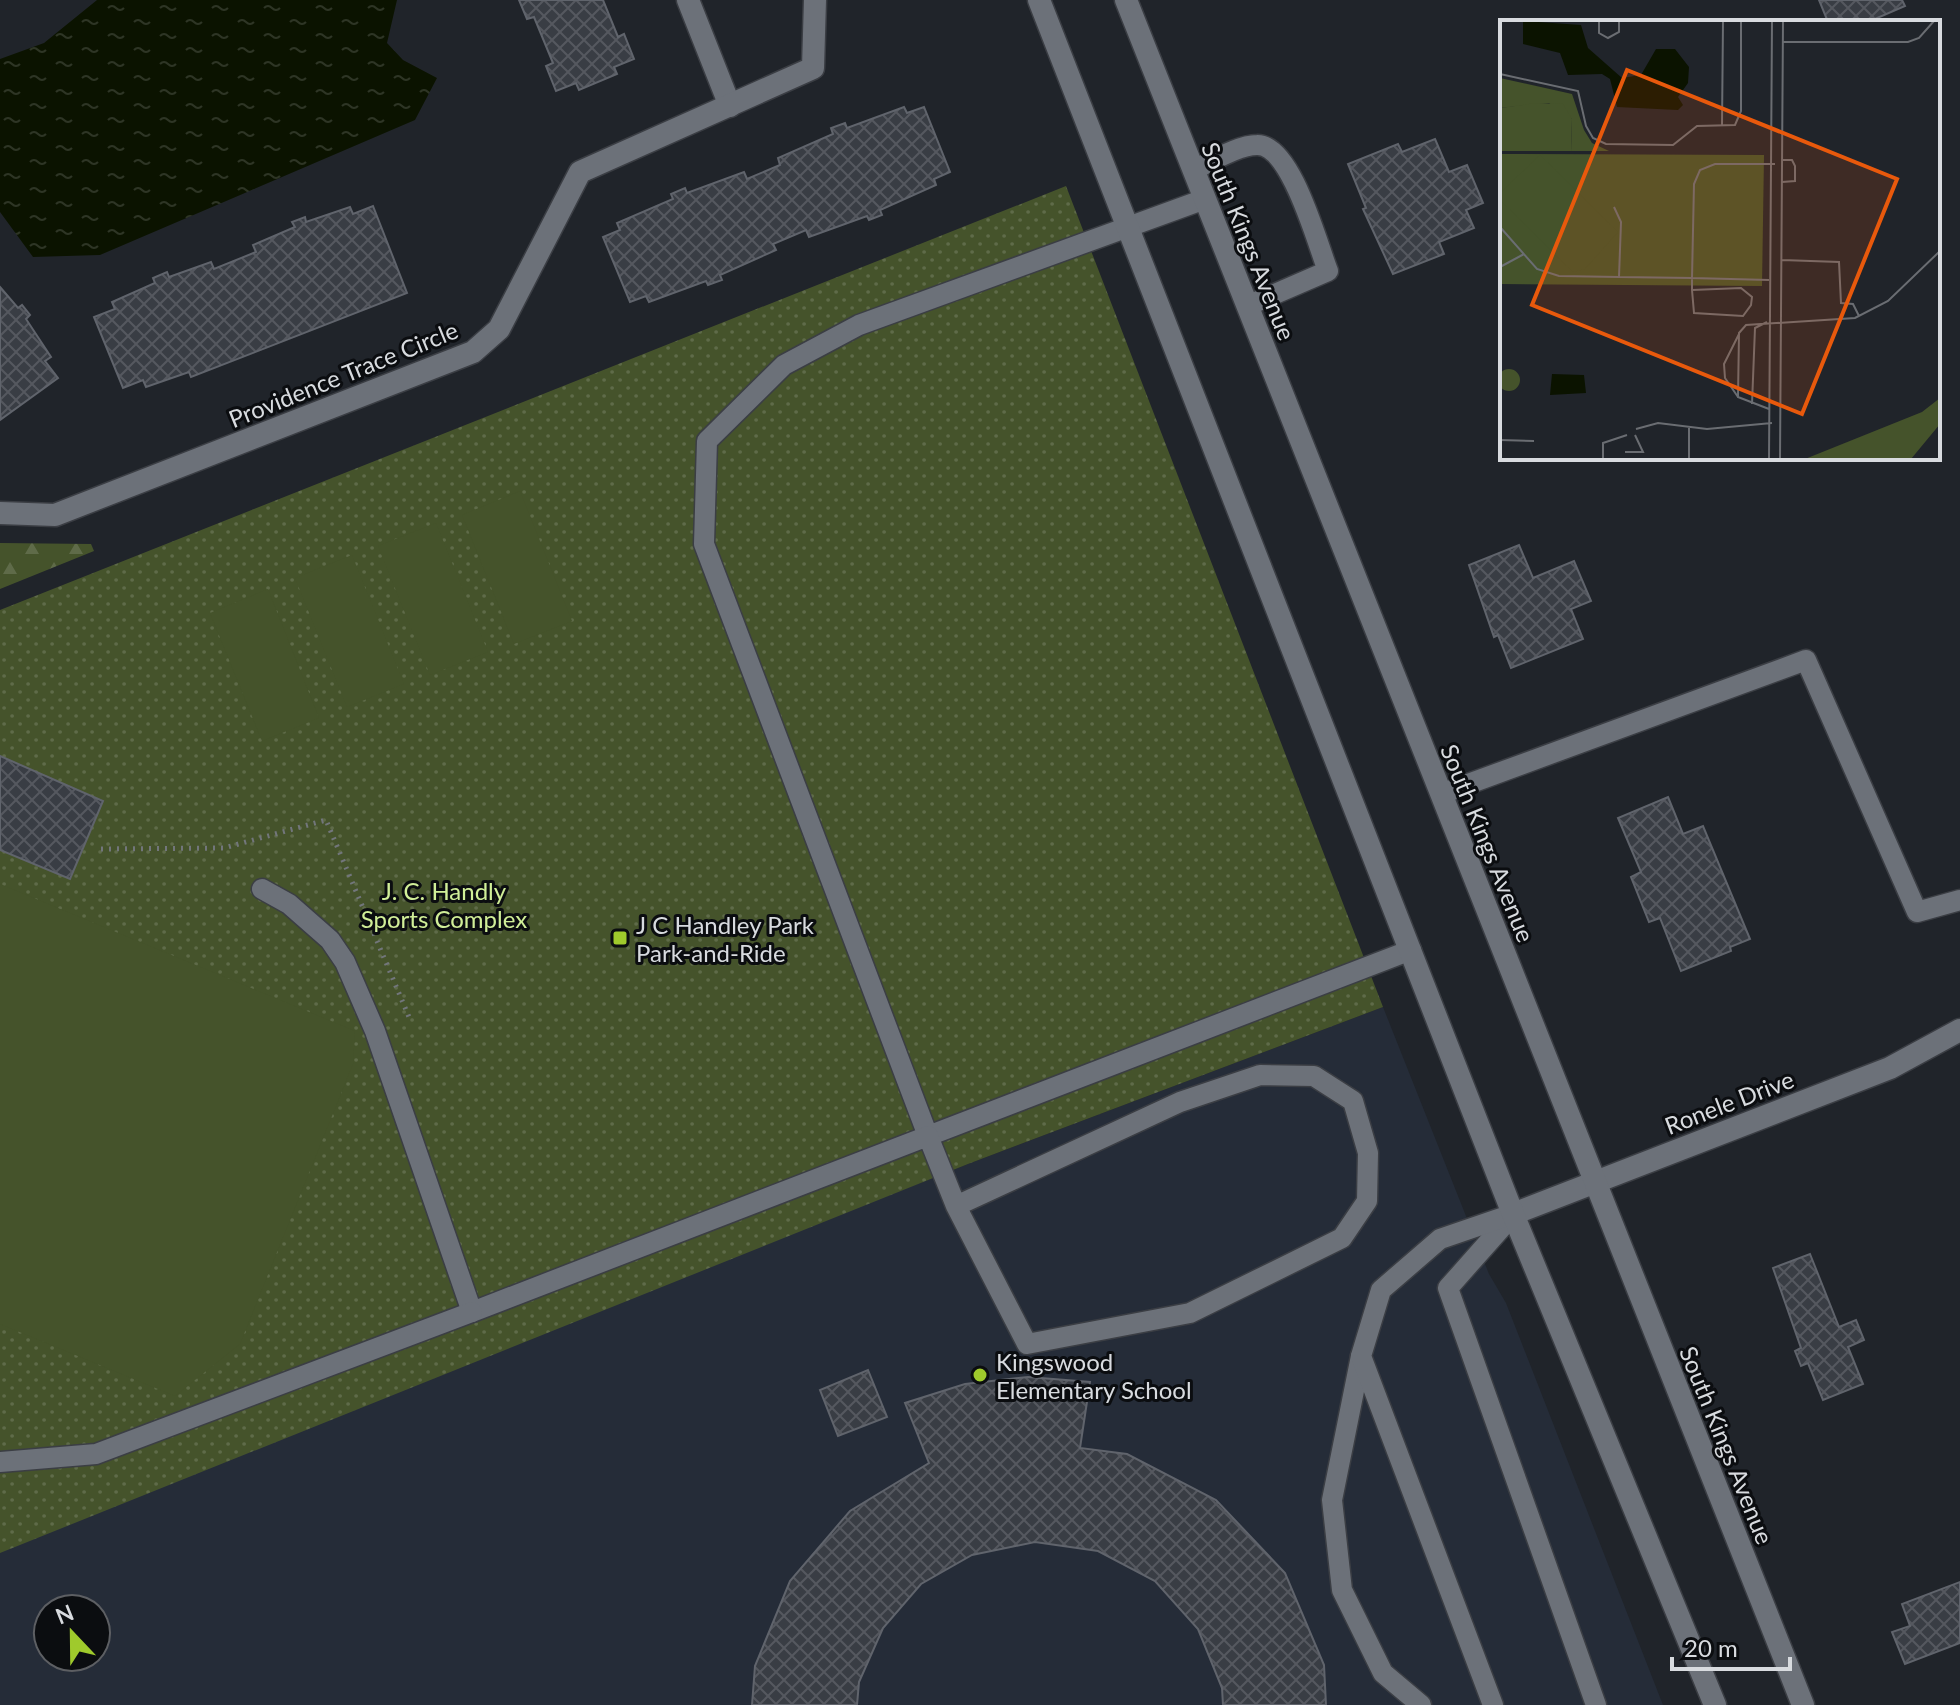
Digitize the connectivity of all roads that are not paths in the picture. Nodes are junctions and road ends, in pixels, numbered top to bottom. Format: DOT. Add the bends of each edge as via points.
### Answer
graph roads {
  1 [pos="688,0"];
  2 [pos="815,0"];
  3 [pos="1039,0"];
  4 [pos="1126,0"];
  5 [pos="730,106"];
  6 [pos="1193,170"];
  7 [pos="1205,199"];
  8 [pos="1128,227"];
  9 [pos="1247,306"];
  10 [pos="0,513"];
  11 [pos="1441,794"];
  12 [pos="262,889"];
  13 [pos="1960,900"];
  14 [pos="1411,950"];
  15 [pos="1960,1030"];
  16 [pos="928,1136"];
  17 [pos="1594,1182"];
  18 [pos="956,1206"];
  19 [pos="1513,1214"];
  20 [pos="472,1312"];
  21 [pos="1361,1356"];
  22 [pos="0,1462"];
  23 [pos="1421,1705"];
  24 [pos="1493,1705"];
  25 [pos="1596,1705"];
  26 [pos="1715,1705"];
  27 [pos="1803,1705"];
  1 -- 5 [label="main road"];
  2 -- 5 [label="main road, Providence Trace Circle" via="813,68"];
  3 -- 8 [label="main road"];
  4 -- 6 [label="main road, South Kings Avenue"];
  5 -- 10 [label="main road, Providence Trace Circle" via="580,172 499,329 473,352 55,515"];
  6 -- 7 [label="main road, South Kings Avenue"];
  6 -- 9 [label="lane" via="1255,144 1270,147 1291,173 1328,271"];
  7 -- 8 [label="lane"];
  7 -- 9 [label="main road, South Kings Avenue"];
  8 -- 14 [label="main road"];
  8 -- 16 [label="lane" via="859,325 784,365 707,441 704,544"];
  9 -- 11 [label="main road, South Kings Avenue"];
  11 -- 13 [label="lane" via="1806,660 1917,912"];
  11 -- 17 [label="main road, South Kings Avenue"];
  12 -- 20 [label="lane" via="289,904 330,940 345,962 375,1031"];
  14 -- 16 [label="lane"];
  14 -- 19 [label="main road"];
  15 -- 17 [label="main road, Ronele Drive" via="1890,1068"];
  16 -- 18 [label="lane"];
  16 -- 20 [label="lane"];
  17 -- 19 [label="main road, Ronele Drive"];
  17 -- 27 [label="main road, South Kings Avenue"];
  18 -- 18 [label="lane" via="1027,1344 1190,1313 1342,1238 1367,1201 1368,1153 1353,1101 1314,1076 1260,1075 1180,1102"];
  19 -- 21 [label="lane" via="1440,1239 1381,1290"];
  19 -- 25 [label="lane" via="1448,1288"];
  19 -- 26 [label="main road"];
  20 -- 22 [label="lane" via="96,1454"];
  21 -- 23 [label="lane" via="1332,1500 1342,1590 1383,1673"];
  21 -- 24 [label="lane"];
}
